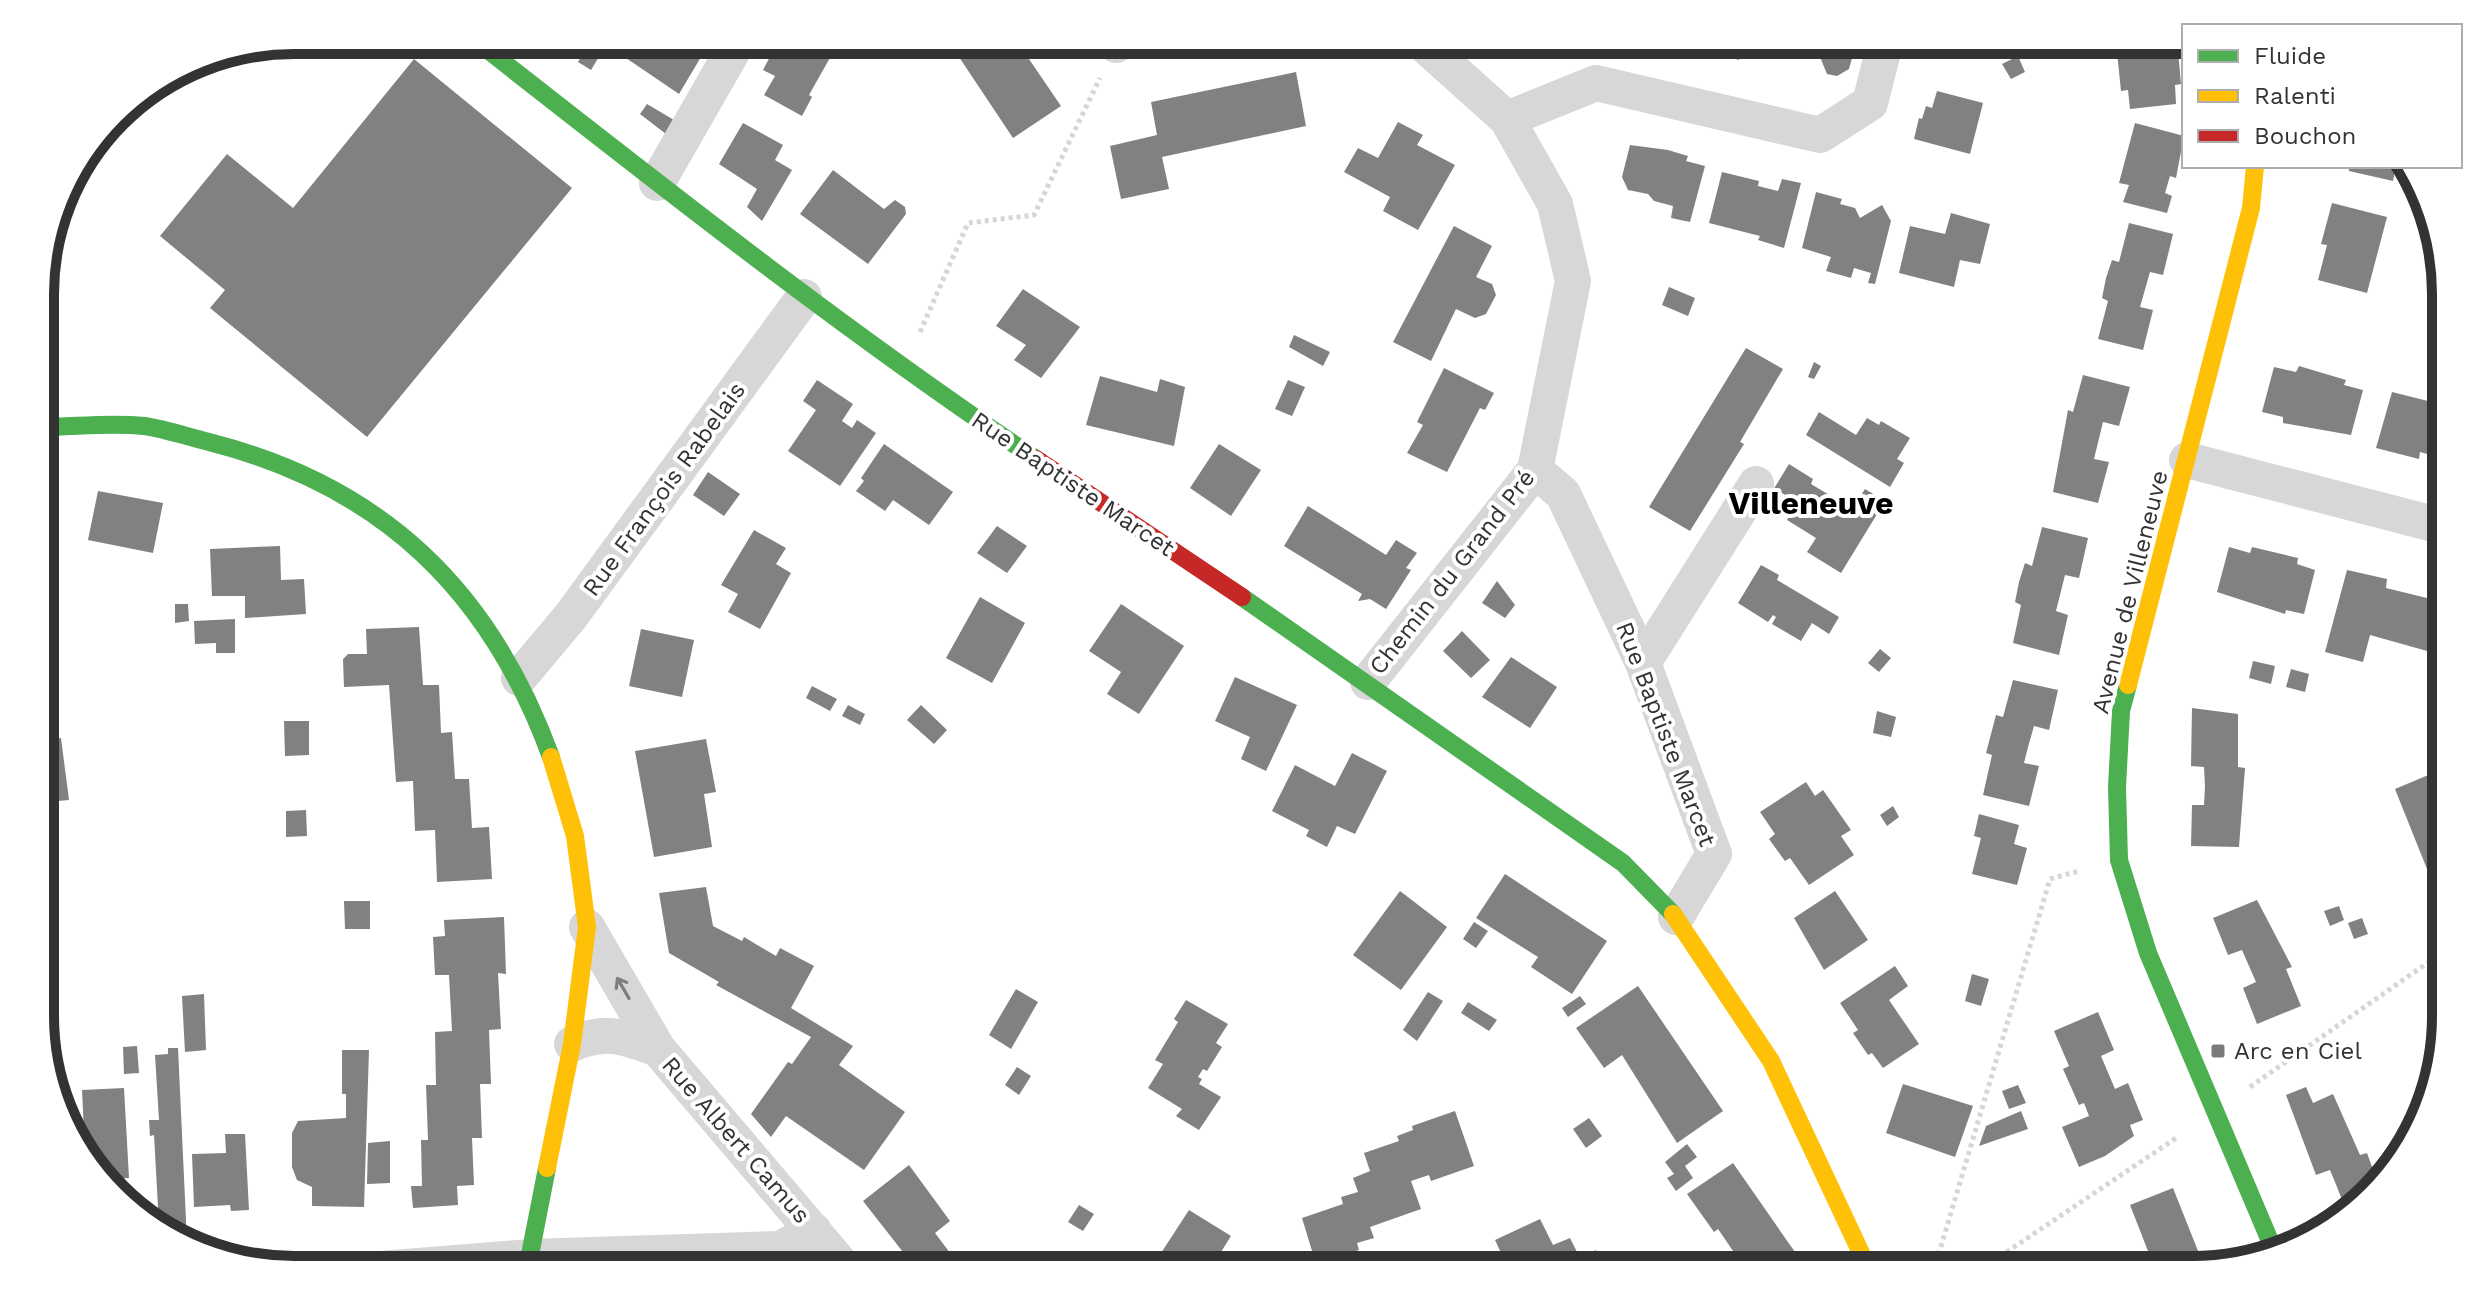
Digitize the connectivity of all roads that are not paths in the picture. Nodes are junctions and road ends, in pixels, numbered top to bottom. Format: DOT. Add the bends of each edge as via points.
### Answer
graph roads {
  1 [pos="1435,54"];
  2 [pos="1882,54"];
  3 [pos="516,55"];
  4 [pos="731,55"];
  5 [pos="1507,119"];
  6 [pos="2255,168"];
  7 [pos="657,183"];
  8 [pos="804,297"];
  9 [pos="55,427"];
  10 [pos="2187,460"];
  11 [pos="1535,470"];
  12 [pos="1756,484"];
  13 [pos="2432,524"];
  14 [pos="1643,663"];
  15 [pos="519,678"];
  16 [pos="1368,682"];
  17 [pos="1676,917"];
  18 [pos="587,927"];
  19 [pos="572,1044"];
  20 [pos="658,1049"];
  21 [pos="814,1231"];
  22 [pos="2271,1242"];
  23 [pos="1862,1255"];
  24 [pos="530,1256"];
  25 [pos="666,1256"];
  26 [pos="834,1256"];
  1 -- 5 [label="street, Chemin du Grand Pré"];
  2 -- 5 [label="street" via="1870,103 1820,135 1596,83"];
  3 -- 7 [label="street, Rue Baptiste Marcet"];
  4 -- 7 [label="street"];
  5 -- 11 [label="street, Chemin du Grand Pré" via="1555,204 1573,281"];
  6 -- 10 [label="street, Avenue de Villeneuve" via="2251,208"];
  7 -- 8 [label="street, Rue Baptiste Marcet"];
  8 -- 15 [label="street, Rue François Rabelais" via="571,616"];
  8 -- 16 [label="street, Rue Baptiste Marcet" via="903,370"];
  9 -- 15 [label="street, Rue Albert Camus" via="144,426 243,451 325,483 398,529 457,587"];
  10 -- 13 [label="street"];
  10 -- 22 [label="street, Avenue de Villeneuve" via="2121,711 2119,860 2148,953"];
  11 -- 14 [label="street, Rue Baptiste Marcet" via="1563,494"];
  11 -- 16 [label="street, Chemin du Grand Pré"];
  12 -- 14 [label="street"];
  14 -- 17 [label="street, Rue Baptiste Marcet" via="1714,854"];
  15 -- 18 [label="street, Rue Albert Camus" via="575,836"];
  16 -- 17 [label="street, Rue Baptiste Marcet" via="1623,863"];
  17 -- 23 [label="street, Rue Baptiste Marcet" via="1771,1061"];
  18 -- 19 [label="street, Rue Albert Camus"];
  20 -- 18 [label="street, Rue Albert Camus, one-way"];
  19 -- 20 [label="street, Rue Albert Camus" via="596,1034"];
  19 -- 24 [label="street, Rue Albert Camus"];
  20 -- 21 [label="street, Rue Albert Camus"];
  21 -- 25 [label="street, Rue Albert Camus" via="780,1249"];
  21 -- 26 [label="street, Rue Albert Camus"];
}
